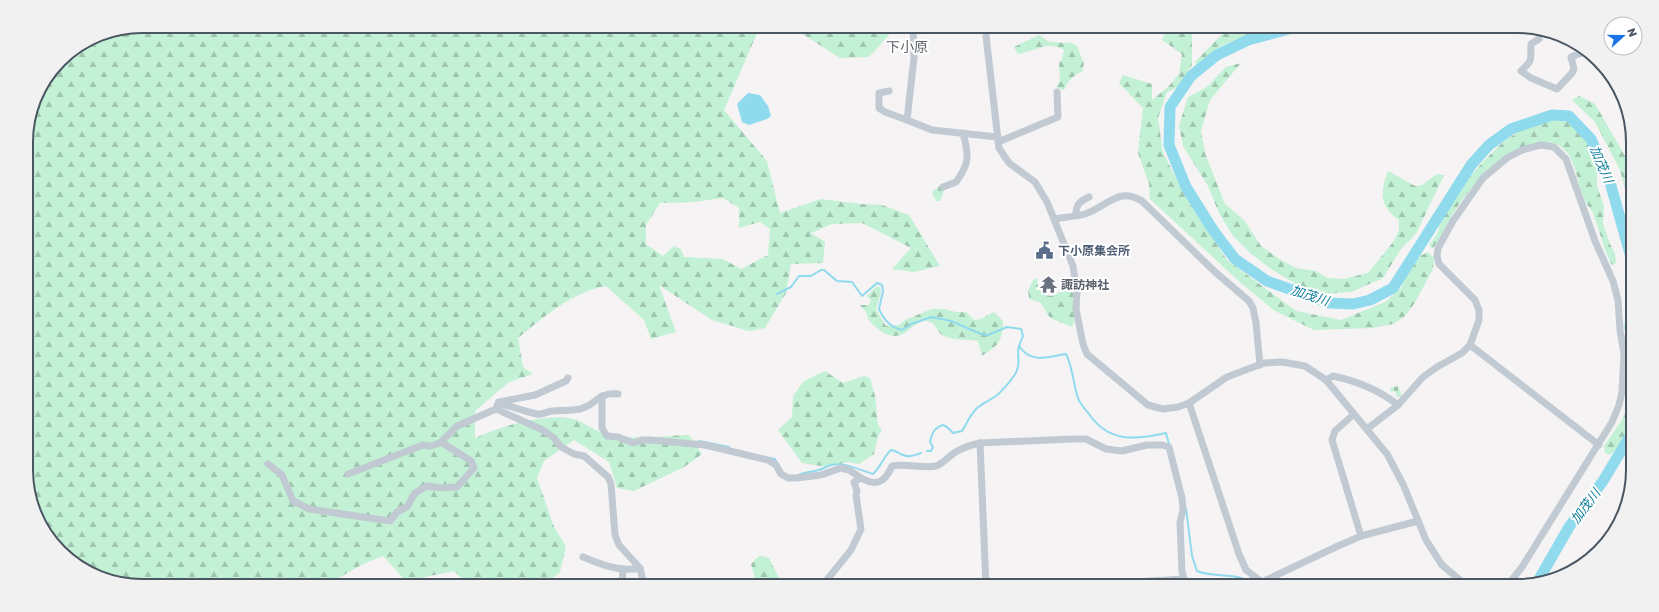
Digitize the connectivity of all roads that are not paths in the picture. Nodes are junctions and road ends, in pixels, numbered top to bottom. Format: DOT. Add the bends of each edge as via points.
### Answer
graph roads {
  1 [pos="913,33"];
  2 [pos="986,33"];
  3 [pos="1539,39"];
  4 [pos="1580,53"];
  5 [pos="889,91"];
  6 [pos="1057,92"];
  7 [pos="907,120"];
  8 [pos="963,133"];
  9 [pos="997,139"];
  10 [pos="943,187"];
  11 [pos="1089,197"];
  12 [pos="1076,215"];
  13 [pos="1054,219"];
  14 [pos="1470,345"];
  15 [pos="1260,364"];
  16 [pos="568,378"];
  17 [pos="1326,380"];
  18 [pos="618,394"];
  19 [pos="602,396"];
  20 [pos="1189,403"];
  21 [pos="1398,405"];
  22 [pos="497,406"];
  23 [pos="1354,414"];
  24 [pos="1367,429"];
  25 [pos="441,442"];
  26 [pos="980,443"];
  27 [pos="1598,445"];
  28 [pos="268,464"];
  29 [pos="348,474"];
  30 [pos="861,478"];
  31 [pos="1418,521"];
  32 [pos="1361,536"];
  33 [pos="583,557"];
  34 [pos="640,568"];
  35 [pos="623,569"];
  36 [pos="622,579"];
  37 [pos="642,579"];
  38 [pos="828,579"];
  39 [pos="986,579"];
  40 [pos="1184,579"];
  41 [pos="1257,579"];
  42 [pos="1273,579"];
  43 [pos="1458,579"];
  44 [pos="1513,579"];
  1 -- 7 [label="street" via="914,58"];
  2 -- 9 [label="street"];
  3 -- 4 [label="street" via="1531,44 1530,63 1521,71 1556,89 1572,74 1574,69 1571,57"];
  5 -- 7 [label="street" via="879,93 879,108"];
  6 -- 9 [label="street" via="1058,117"];
  7 -- 8 [label="street" via="932,130"];
  8 -- 9 [label="street"];
  8 -- 10 [label="street" via="968,150 968,163 956,182"];
  9 -- 13 [label="street" via="998,148 1009,163 1035,182"];
  11 -- 12 [label="street" via="1079,202"];
  12 -- 13 [label="street"];
  12 -- 15 [label="street" via="1092,211 1118,196 1134,195 1142,201 1249,301 1256,323"];
  13 -- 20 [label="street" via="1073,266 1077,292 1076,309 1087,354 1148,405 1163,409 1178,408"];
  14 -- 21 [label="street" via="1462,353 1423,377"];
  14 -- 27 [label="street"];
  14 -- 27 [label="street" via="1480,320 1479,310 1475,300 1439,264 1438,248 1483,178 1507,158 1522,150 1541,145 1554,148 1566,159 1618,300 1624,354 1622,392 1617,411"];
  15 -- 17 [label="street" via="1282,362 1305,366"];
  15 -- 20 [label="street" via="1227,377"];
  16 -- 22 [label="street" via="535,395 500,402"];
  17 -- 21 [label="street" via="1333,376 1347,379 1385,394"];
  17 -- 23 [label="street"];
  18 -- 19 [label="street" via="607,393"];
  19 -- 22 [label="street" via="580,409 538,414 512,406"];
  19 -- 30 [label="street" via="602,428 607,436 633,443 650,440 705,445 768,460 788,478 821,475 841,468"];
  20 -- 41 [label="street" via="1239,554 1246,570"];
  21 -- 24 [label="street"];
  22 -- 25 [label="street" via="457,426"];
  22 -- 34 [label="street" via="542,430 574,454 584,456 608,478 611,484 615,535 619,545"];
  23 -- 24 [label="street"];
  23 -- 32 [label="street" via="1335,431 1332,440"];
  24 -- 31 [label="street" via="1387,454"];
  25 -- 28 [label="street" via="471,461 474,468 457,487 427,486 415,493 407,507 397,512 390,520 309,509 293,501 282,475"];
  25 -- 29 [label="street" via="431,446 423,445"];
  26 -- 30 [label="street" via="966,446 936,466 892,466 887,478 882,481 868,482"];
  26 -- 39 [label="street"];
  26 -- 40 [label="street" via="1086,439 1106,449 1122,451 1148,445 1169,447 1182,498 1180,522"];
  27 -- 44 [label="street"];
  30 -- 38 [label="street" via="854,482 861,529 851,550"];
  31 -- 32 [label="street"];
  31 -- 43 [label="street" via="1426,540 1442,565"];
  32 -- 42 [label="street"];
  33 -- 35 [label="street" via="606,567"];
  34 -- 35 [label="street"];
  34 -- 37 [label="street"];
  35 -- 36 [label="street"];
}
